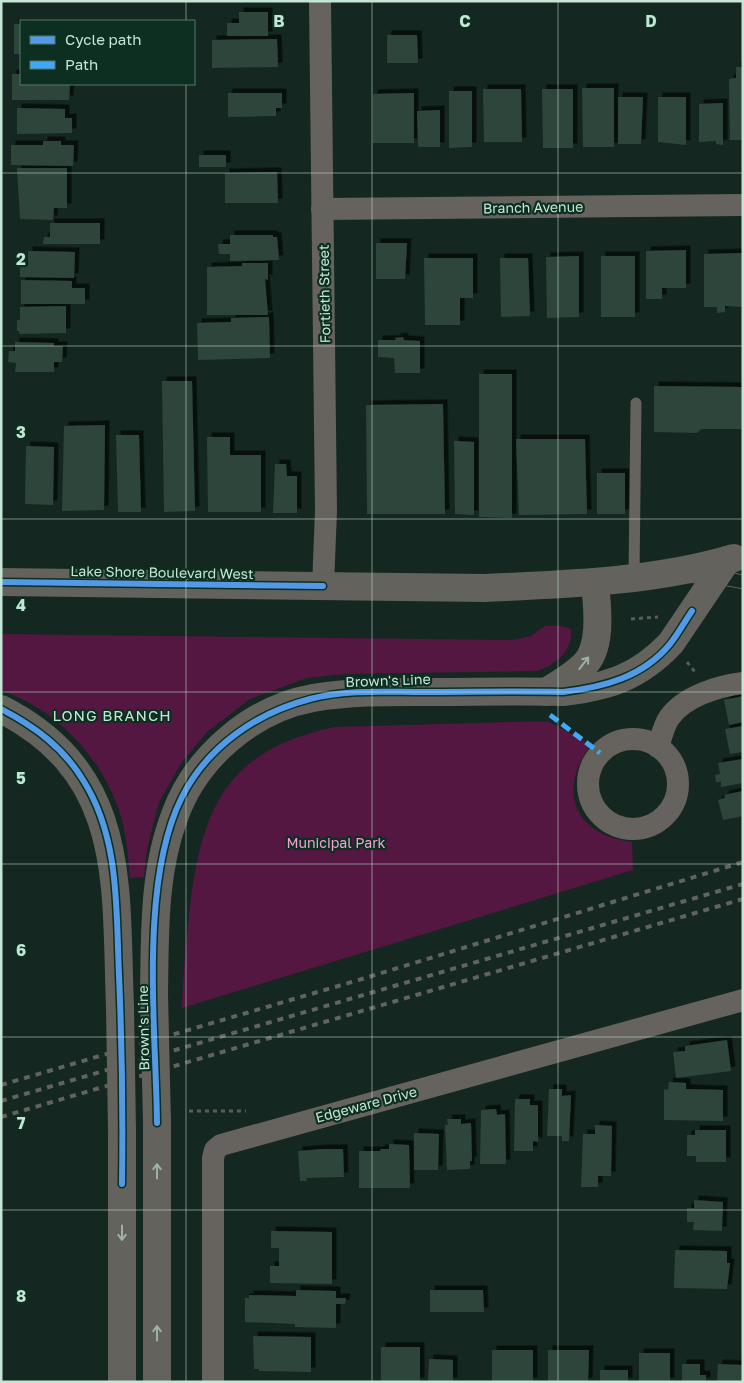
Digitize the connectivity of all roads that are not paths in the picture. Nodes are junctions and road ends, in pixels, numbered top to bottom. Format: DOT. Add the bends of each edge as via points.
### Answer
graph roads {
  1 [pos="320,1"];
  2 [pos="743,205"];
  3 [pos="322,209"];
  4 [pos="636,403"];
  5 [pos="735,558"];
  6 [pos="634,578"];
  7 [pos="1,582"];
  8 [pos="595,582"];
  9 [pos="323,586"];
  10 [pos="743,683"];
  11 [pos="546,692"];
  12 [pos="1,709"];
  13 [pos="658,747"];
  14 [pos="743,1000"];
  15 [pos="122,1382"];
  16 [pos="158,1382"];
  17 [pos="213,1382"];
  1 -- 3 [label="street, Fortieth Street"];
  2 -- 3 [label="street, Branch Avenue"];
  3 -- 9 [label="street, Fortieth Street" via="326,511"];
  4 -- 6 [label="lane"];
  5 -- 6 [label="main road, Lake Shore Boulevard West" via="690,570"];
  5 -- 11 [label="main road, Brown's Line" via="671,643 629,677 586,690"];
  6 -- 8 [label="main road, Lake Shore Boulevard West"];
  7 -- 9 [label="main road, Lake Shore Boulevard West"];
  8 -- 9 [label="main road, Lake Shore Boulevard West" via="485,588"];
  11 -- 8 [label="main road, one-way" via="586,664 598,622"];
  10 -- 13 [label="street" via="711,689 689,701 669,717"];
  16 -- 11 [label="main road, Brown's Line, one-way, bridge" via="154,994 158,882 174,816 189,784 228,740 278,709 311,698 360,692"];
  12 -- 15 [label="main road, Brown's Line, one-way, bridge" via="38,730 54,744 83,780 100,814 114,874 122,1131"];
  13 -- 13 [label="street" via="628,739 613,743 600,752 588,775 587,788 590,801 606,821 631,830 644,828 666,816 678,792 678,779 671,761"];
  14 -- 17 [label="street, Edgeware Drive" via="220,1145 213,1158"];
}
